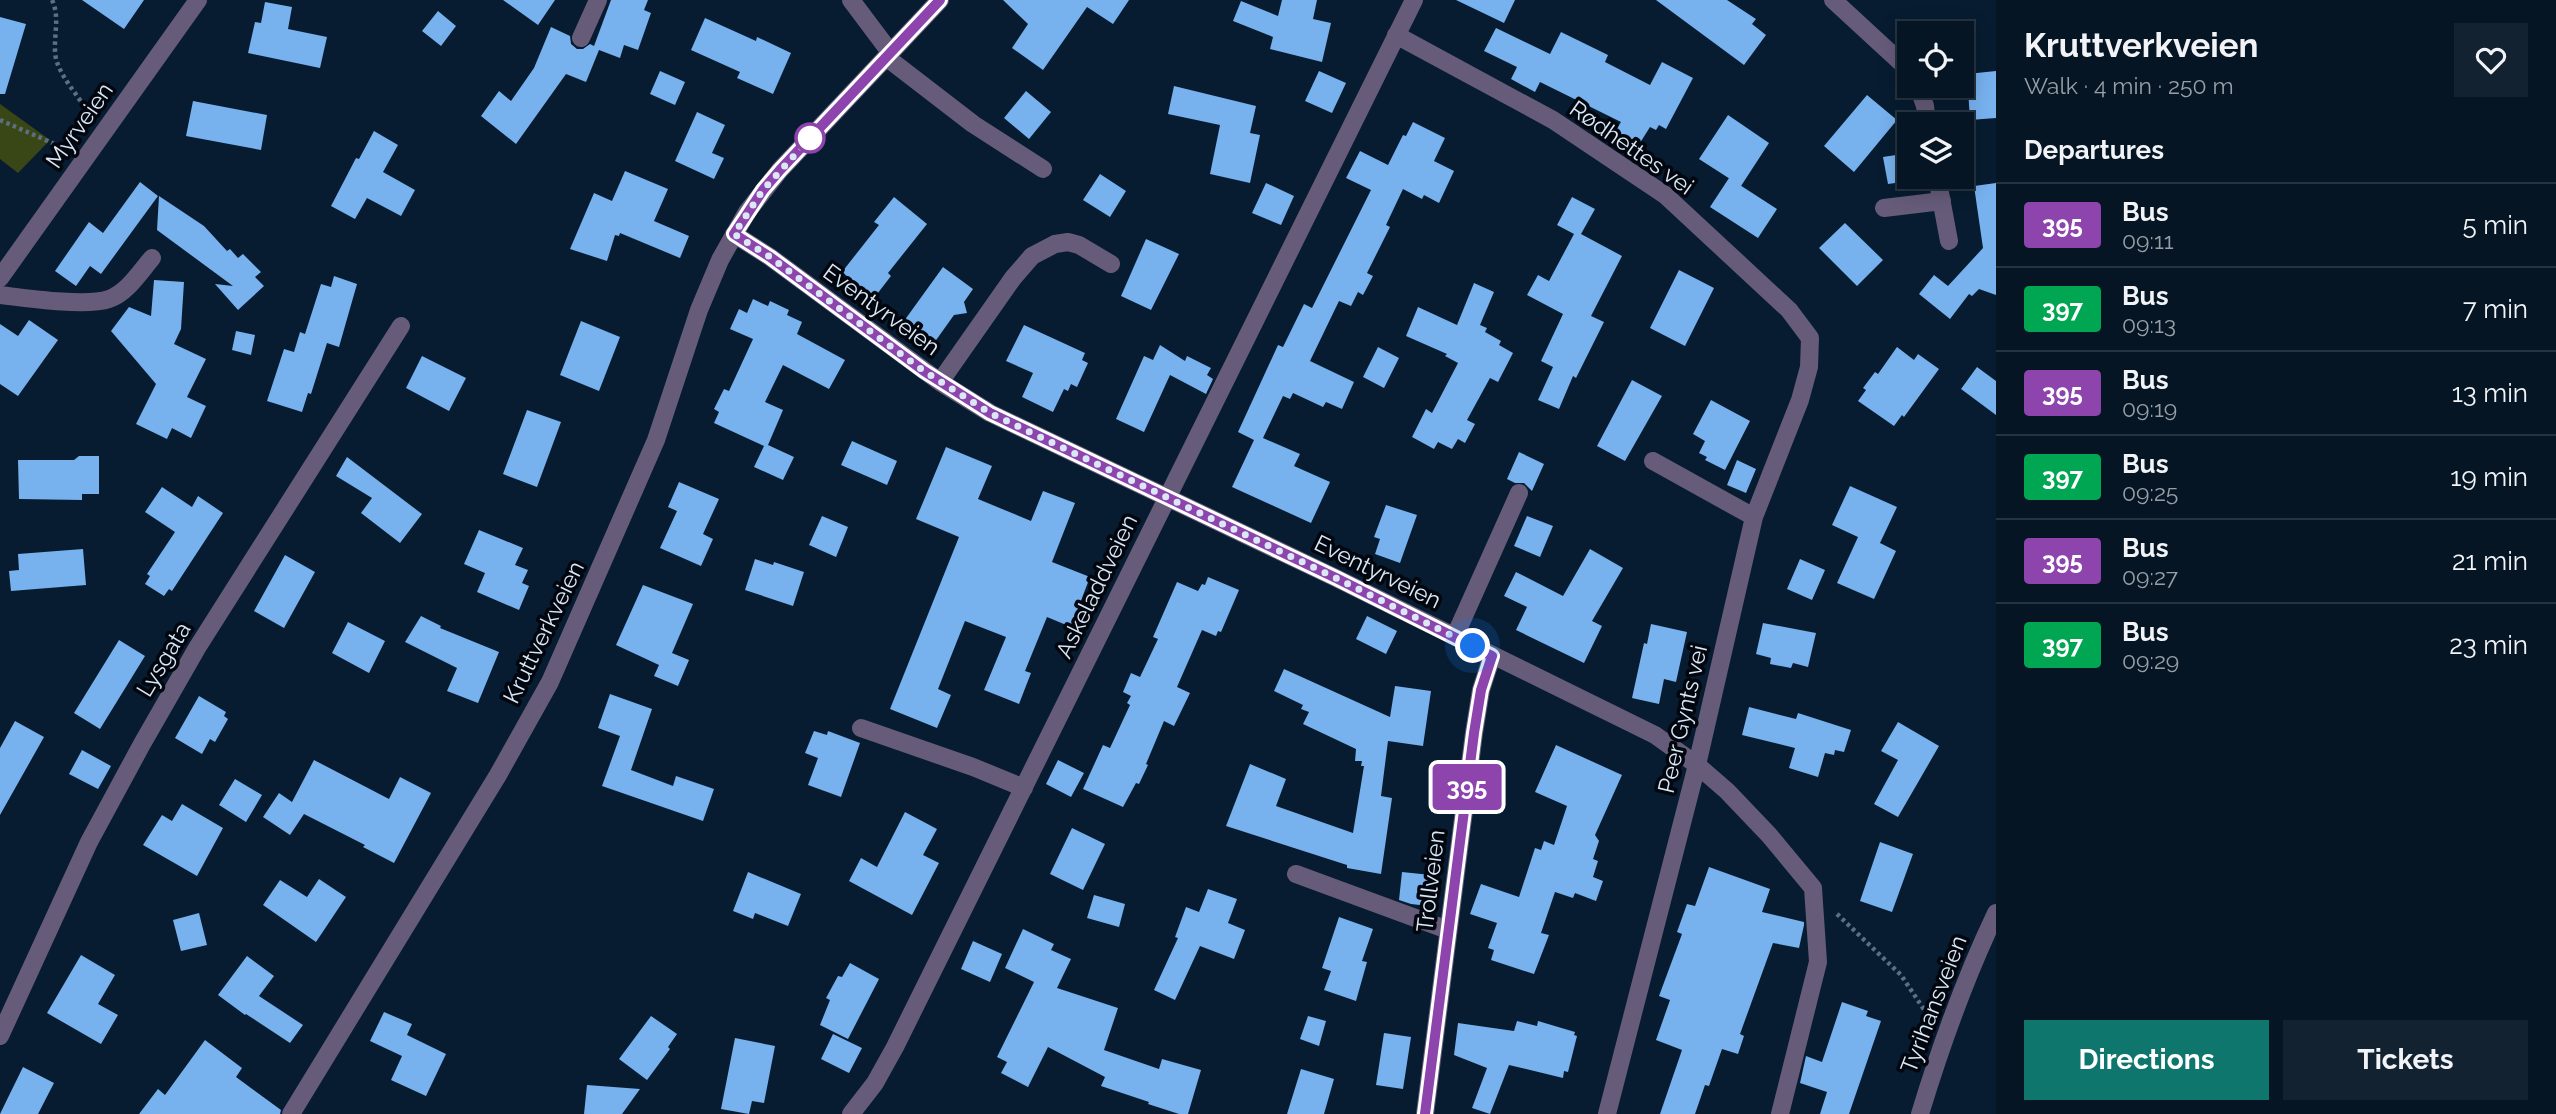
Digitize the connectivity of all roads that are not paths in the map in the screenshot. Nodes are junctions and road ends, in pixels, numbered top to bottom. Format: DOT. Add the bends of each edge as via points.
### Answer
graph roads {
  1 [pos="198,0"];
  2 [pos="598,0"];
  3 [pos="851,0"];
  4 [pos="940,0"];
  5 [pos="1414,0"];
  6 [pos="1833,0"];
  7 [pos="1396,35"];
  8 [pos="581,38"];
  9 [pos="888,55"];
  10 [pos="1897,59"];
  11 [pos="1043,169"];
  12 [pos="1940,189"];
  13 [pos="1942,201"];
  14 [pos="1884,208"];
  15 [pos="734,234"];
  16 [pos="1949,241"];
  17 [pos="152,258"];
  18 [pos="1111,264"];
  19 [pos="0,278"];
  20 [pos="0,295"];
  21 [pos="401,326"];
  22 [pos="1810,338"];
  23 [pos="940,382"];
  24 [pos="1653,461"];
  25 [pos="1519,494"];
  26 [pos="1168,498"];
  27 [pos="1754,517"];
  28 [pos="1455,636"];
  29 [pos="1492,656"];
  30 [pos="861,728"];
  31 [pos="1697,765"];
  32 [pos="1024,788"];
  33 [pos="1296,874"];
  34 [pos="1996,913"];
  35 [pos="1448,930"];
  36 [pos="0,1036"];
  37 [pos="297,1113"];
  38 [pos="851,1114"];
  39 [pos="1425,1114"];
  40 [pos="1607,1114"];
  41 [pos="1780,1114"];
  42 [pos="1920,1114"];
  1 -- 19 [label="street, Myrveien"];
  2 -- 8 [label="street"];
  3 -- 9 [label="street"];
  4 -- 9 [label="street, Kruttverkveien"];
  5 -- 7 [label="street, Askeladdveien"];
  6 -- 10 [label="street"];
  7 -- 22 [label="street, Rødhettes vei" via="1553,121 1665,195 1789,310"];
  7 -- 26 [label="street, Askeladdveien"];
  9 -- 11 [label="street" via="973,124"];
  9 -- 15 [label="street, Kruttverkveien" via="771,180"];
  12 -- 13 [label="street"];
  13 -- 14 [label="street"];
  13 -- 16 [label="street"];
  15 -- 23 [label="street, Eventyrveien"];
  15 -- 37 [label="street, Kruttverkveien" via="709,286 641,476 550,682"];
  17 -- 20 [label="street" via="122,292 109,299 64,301"];
  18 -- 23 [label="street" via="1068,242 1032,256"];
  21 -- 36 [label="street, Lysgata" via="197,648 142,744 89,842"];
  22 -- 27 [label="street, Peer Gynts vei" via="1809,367 1800,400"];
  23 -- 26 [label="street, Eventyrveien" via="990,413"];
  24 -- 27 [label="street"];
  25 -- 28 [label="street"];
  26 -- 28 [label="street, Eventyrveien"];
  26 -- 32 [label="street, Askeladdveien"];
  27 -- 31 [label="street, Peer Gynts vei"];
  28 -- 29 [label="street, Eventyrveien"];
  29 -- 31 [label="street, Eventyrveien" via="1655,735"];
  29 -- 35 [label="street, Trollveien" via="1476,720"];
  30 -- 32 [label="street"];
  31 -- 40 [label="street, Peer Gynts vei"];
  31 -- 41 [label="street, Eventyrveien" via="1769,835 1813,888 1818,962"];
  32 -- 38 [label="street, Askeladdveien" via="895,1047"];
  33 -- 35 [label="street"];
  34 -- 42 [label="street, Tyrihansveien" via="1944,1036"];
  35 -- 39 [label="street, Trollveien"];
}
